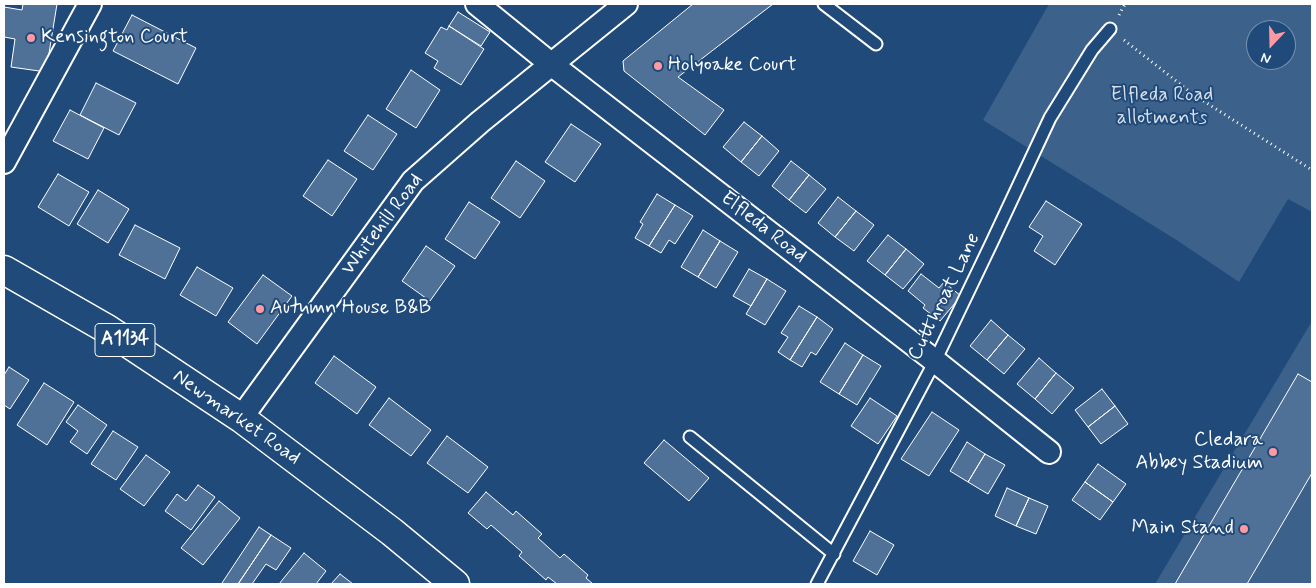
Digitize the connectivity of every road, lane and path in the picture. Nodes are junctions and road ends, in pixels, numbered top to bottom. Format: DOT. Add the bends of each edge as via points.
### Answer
graph roads {
  1 [pos="90,4"];
  2 [pos="477,4"];
  3 [pos="626,4"];
  4 [pos="824,4"];
  5 [pos="1110,29"];
  6 [pos="876,44"];
  7 [pos="551,64"];
  8 [pos="4,162"];
  9 [pos="1312,170"];
  10 [pos="4,270"];
  11 [pos="935,361"];
  12 [pos="241,418"];
  13 [pos="690,437"];
  14 [pos="1049,452"];
  15 [pos="834,554"];
  16 [pos="455,584"];
  17 [pos="817,584"];
  1 -- 8 [label="street"];
  2 -- 7 [label="street, Elfleda Road"];
  3 -- 7 [label="street, Whitehill Road"];
  4 -- 6 [label="lane"];
  5 -- 9 [label="path" via="1194,95"];
  5 -- 11 [label="lane, Cutthroat Lane" via="1092,50 1050,118"];
  7 -- 11 [label="street, Elfleda Road"];
  7 -- 12 [label="street, Whitehill Road" via="413,181"];
  10 -- 12 [label="main road, Newmarket Road / A1134" via="108,329"];
  11 -- 14 [label="street, Elfleda Road"];
  11 -- 15 [label="lane, Cutthroat Lane"];
  12 -- 16 [label="main road, Newmarket Road / A1134"];
  13 -- 15 [label="lane"];
  15 -- 17 [label="lane, Cutthroat Lane"];
}
